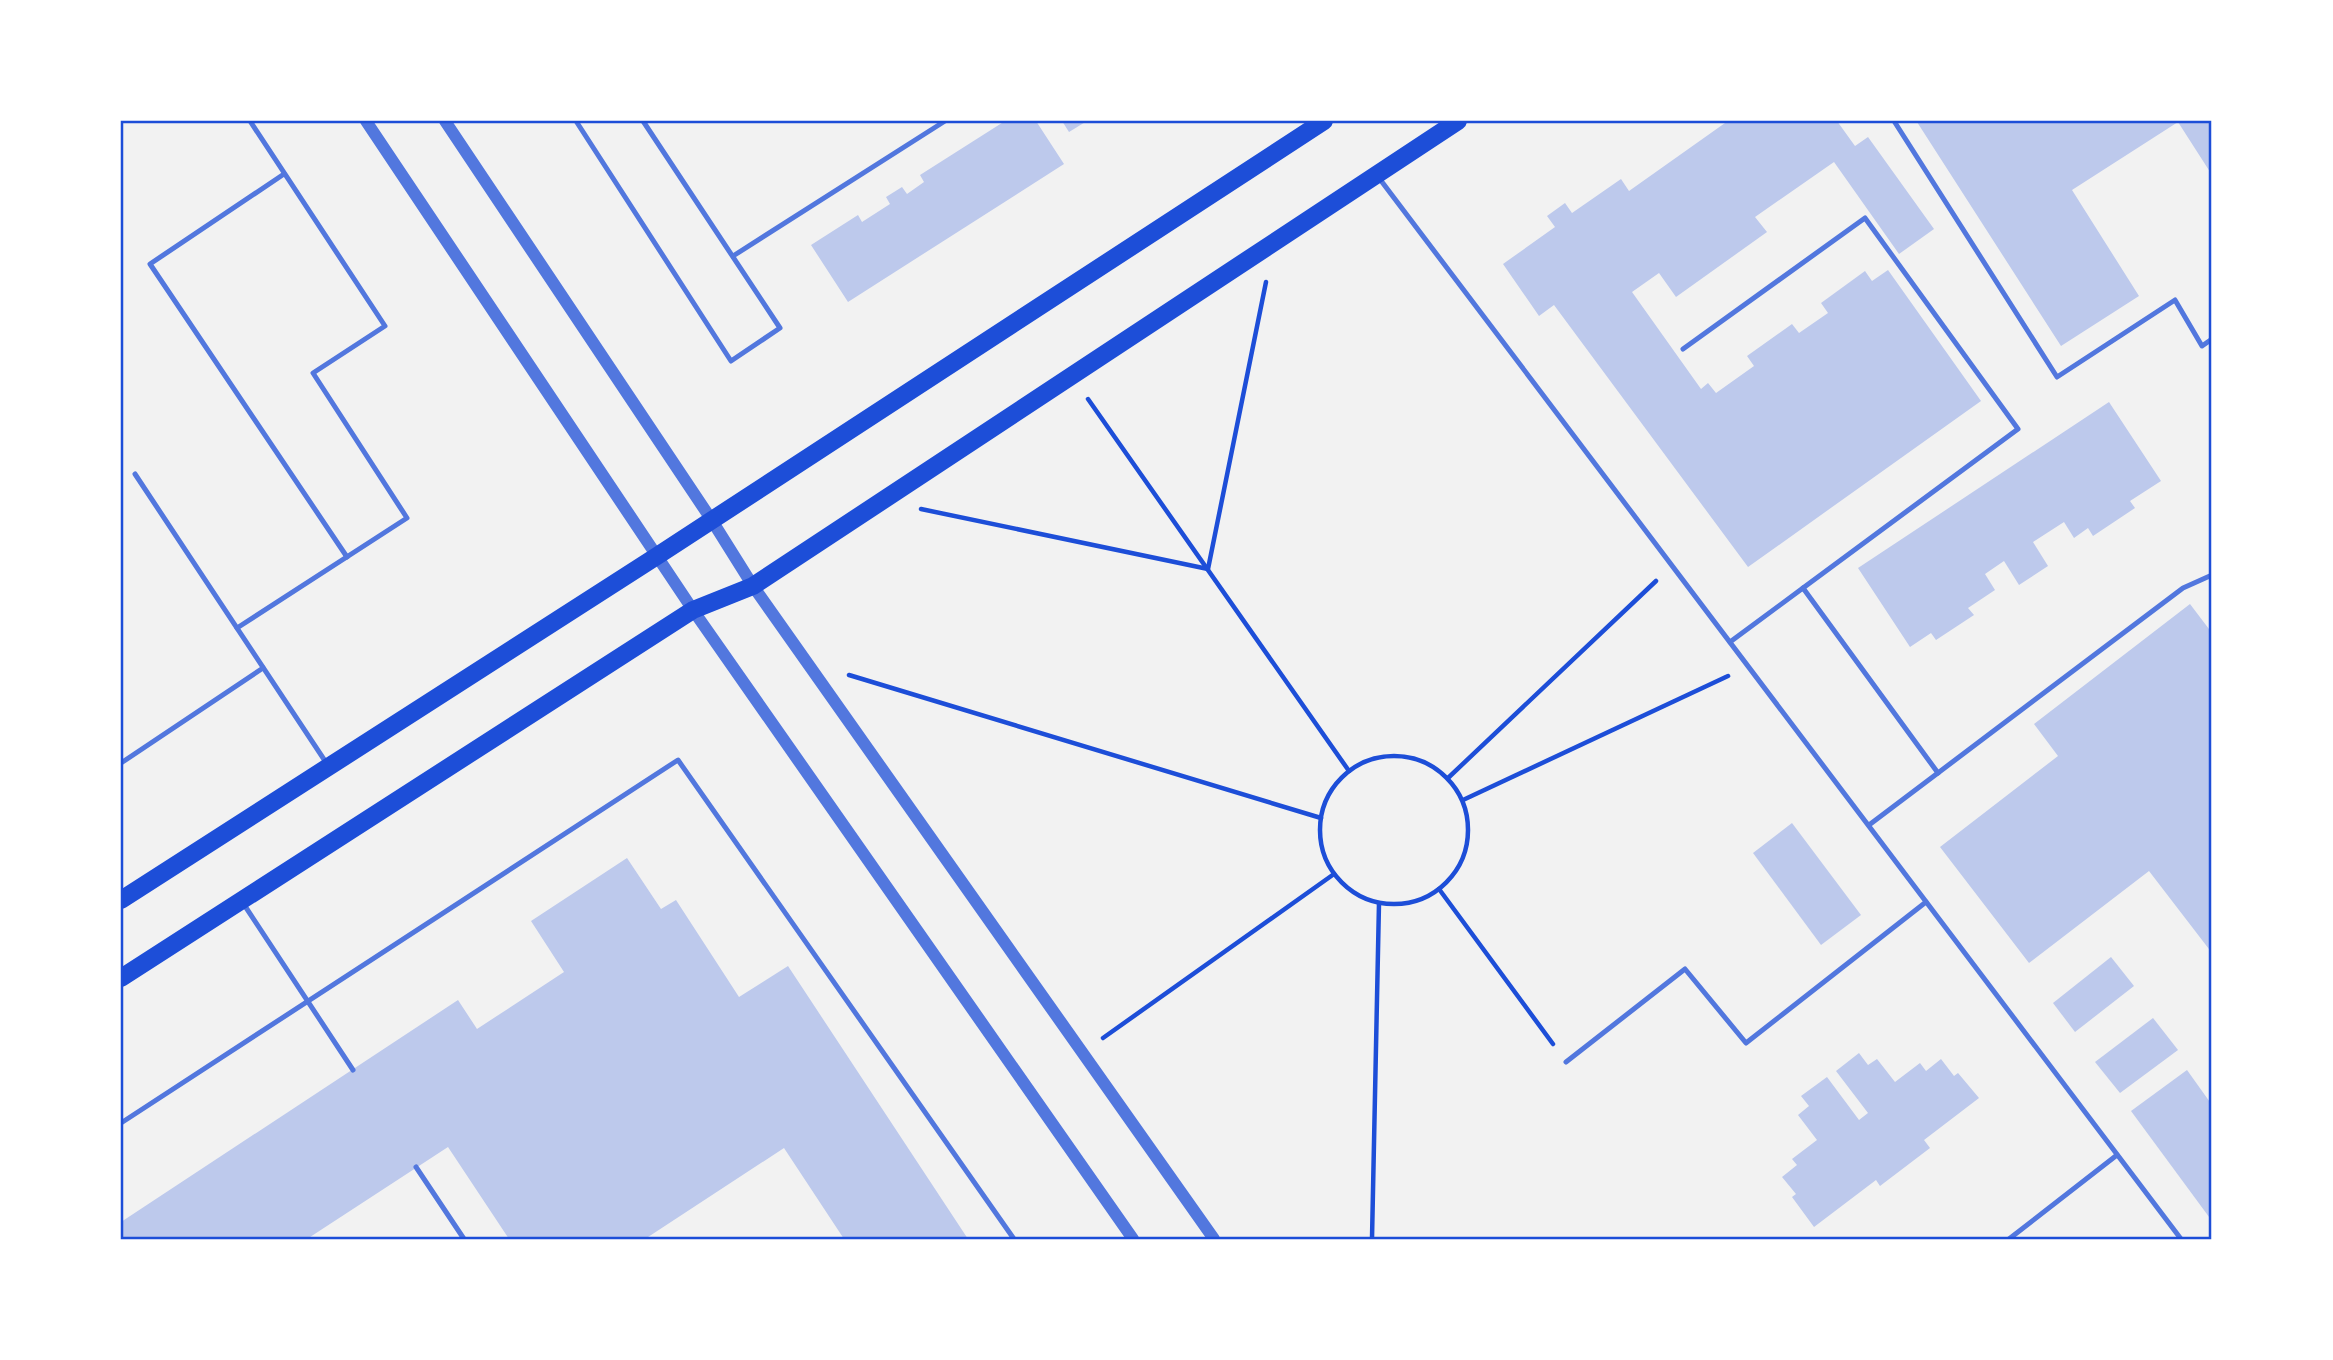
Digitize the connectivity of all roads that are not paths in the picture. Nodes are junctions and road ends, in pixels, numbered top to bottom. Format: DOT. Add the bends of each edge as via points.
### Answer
graph roads {
  1 [pos="250,121"];
  2 [pos="366,121"];
  3 [pos="445,121"];
  4 [pos="576,121"];
  5 [pos="654,121"];
  6 [pos="945,121"];
  7 [pos="1324,121"];
  8 [pos="1458,121"];
  9 [pos="1894,121"];
  10 [pos="644,123"];
  11 [pos="284,174"];
  12 [pos="1376,174"];
  13 [pos="733,256"];
  14 [pos="2212,339"];
  15 [pos="1683,349"];
  16 [pos="135,474"];
  17 [pos="711,519"];
  18 [pos="657,556"];
  19 [pos="347,558"];
  20 [pos="2212,575"];
  21 [pos="753,586"];
  22 [pos="1803,588"];
  23 [pos="693,610"];
  24 [pos="237,628"];
  25 [pos="1730,642"];
  26 [pos="263,668"];
  27 [pos="121,763"];
  28 [pos="328,767"];
  29 [pos="1938,773"];
  30 [pos="1869,825"];
  31 [pos="121,900"];
  32 [pos="241,901"];
  33 [pos="1926,902"];
  34 [pos="121,978"];
  35 [pos="307,1001"];
  36 [pos="1566,1062"];
  37 [pos="353,1070"];
  38 [pos="121,1123"];
  39 [pos="2117,1155"];
  40 [pos="416,1167"];
  41 [pos="464,1239"];
  42 [pos="1014,1239"];
  43 [pos="1133,1239"];
  44 [pos="1214,1239"];
  45 [pos="2009,1239"];
  46 [pos="2181,1239"];
  1 -- 11 [label="lane"];
  2 -- 18 [label="street"];
  3 -- 17 [label="street"];
  4 -- 13 [label="lane" via="731,361 780,328"];
  5 -- 10 [label="lane"];
  6 -- 13 [label="lane"];
  7 -- 17 [label="main road"];
  8 -- 12 [label="main road"];
  9 -- 14 [label="lane" via="2057,377 2175,300 2202,346"];
  10 -- 13 [label="lane"];
  11 -- 19 [label="lane" via="385,326 313,373 407,518"];
  11 -- 19 [label="lane" via="150,264"];
  12 -- 21 [label="main road"];
  12 -- 25 [label="lane"];
  15 -- 22 [label="lane" via="1865,218 2018,429"];
  16 -- 24 [label="lane"];
  17 -- 18 [label="main road"];
  17 -- 21 [label="street"];
  18 -- 23 [label="street"];
  18 -- 28 [label="main road"];
  19 -- 24 [label="lane"];
  20 -- 29 [label="lane" via="2183,588"];
  21 -- 23 [label="main road"];
  21 -- 44 [label="street"];
  22 -- 25 [label="lane"];
  22 -- 29 [label="lane"];
  23 -- 32 [label="main road"];
  23 -- 43 [label="street"];
  24 -- 26 [label="lane"];
  25 -- 30 [label="lane"];
  26 -- 27 [label="lane"];
  26 -- 28 [label="lane"];
  28 -- 31 [label="main road"];
  29 -- 30 [label="lane"];
  30 -- 33 [label="lane"];
  32 -- 34 [label="main road"];
  32 -- 35 [label="lane"];
  33 -- 36 [label="lane" via="1746,1043 1685,969"];
  33 -- 39 [label="lane"];
  35 -- 37 [label="lane"];
  35 -- 38 [label="lane"];
  35 -- 42 [label="lane" via="678,760"];
  39 -- 45 [label="lane"];
  39 -- 46 [label="lane"];
  40 -- 41 [label="lane"];
}
